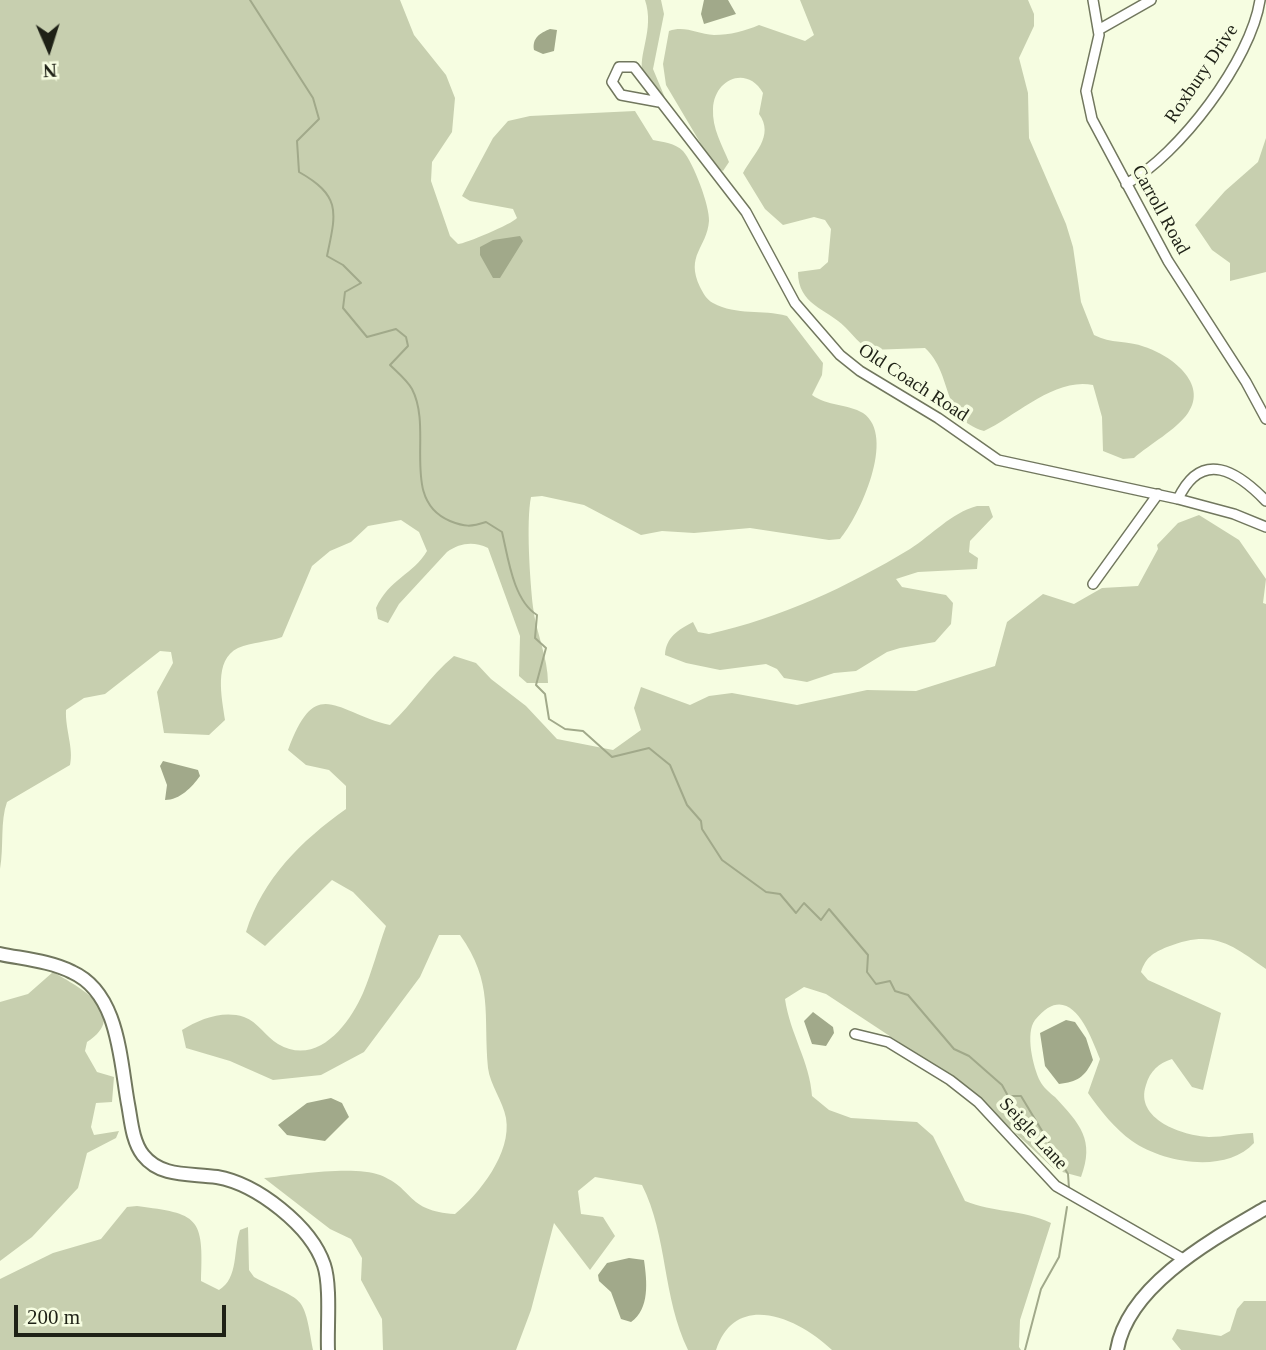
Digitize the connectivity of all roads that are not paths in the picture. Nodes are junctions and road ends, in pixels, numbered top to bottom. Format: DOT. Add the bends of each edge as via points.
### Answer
graph roads {
  1 [pos="1093,0"];
  2 [pos="1151,0"];
  3 [pos="1260,0"];
  4 [pos="1100,29"];
  5 [pos="659,102"];
  6 [pos="1126,184"];
  7 [pos="1266,419"];
  8 [pos="1158,494"];
  9 [pos="1178,499"];
  10 [pos="1266,501"];
  11 [pos="1266,527"];
  12 [pos="1093,584"];
  13 [pos="0,954"];
  14 [pos="855,1034"];
  15 [pos="1266,1208"];
  16 [pos="1185,1260"];
  17 [pos="328,1350"];
  18 [pos="1117,1350"];
  1 -- 4 [label="street, Carroll Road"];
  2 -- 4 [label="street"];
  3 -- 6 [label="street, Roxbury Drive" via="1254,30 1243,52 1197,118 1144,174"];
  4 -- 6 [label="street, Carroll Road" via="1087,104"];
  5 -- 5 [label="street, Old Coach Road" via="621,95 612,82 618,67 634,67"];
  5 -- 8 [label="street, Old Coach Road" via="746,212 795,303 860,371 998,460"];
  6 -- 7 [label="street, Carroll Road" via="1173,270"];
  8 -- 9 [label="street, Old Coach Road"];
  8 -- 12 [label="street"];
  9 -- 10 [label="street" via="1199,475 1217,469 1236,474"];
  9 -- 11 [label="street, Old Coach Road"];
  13 -- 17 [label="street" via="75,972 103,1000 113,1021 134,1136 142,1154 160,1169 244,1184 286,1215 312,1242 325,1267"];
  14 -- 16 [label="street, Seigle Lane" via="888,1042 950,1080 978,1102 1056,1186"];
  15 -- 16 [label="street"];
  16 -- 18 [label="street" via="1128,1316"];
}
